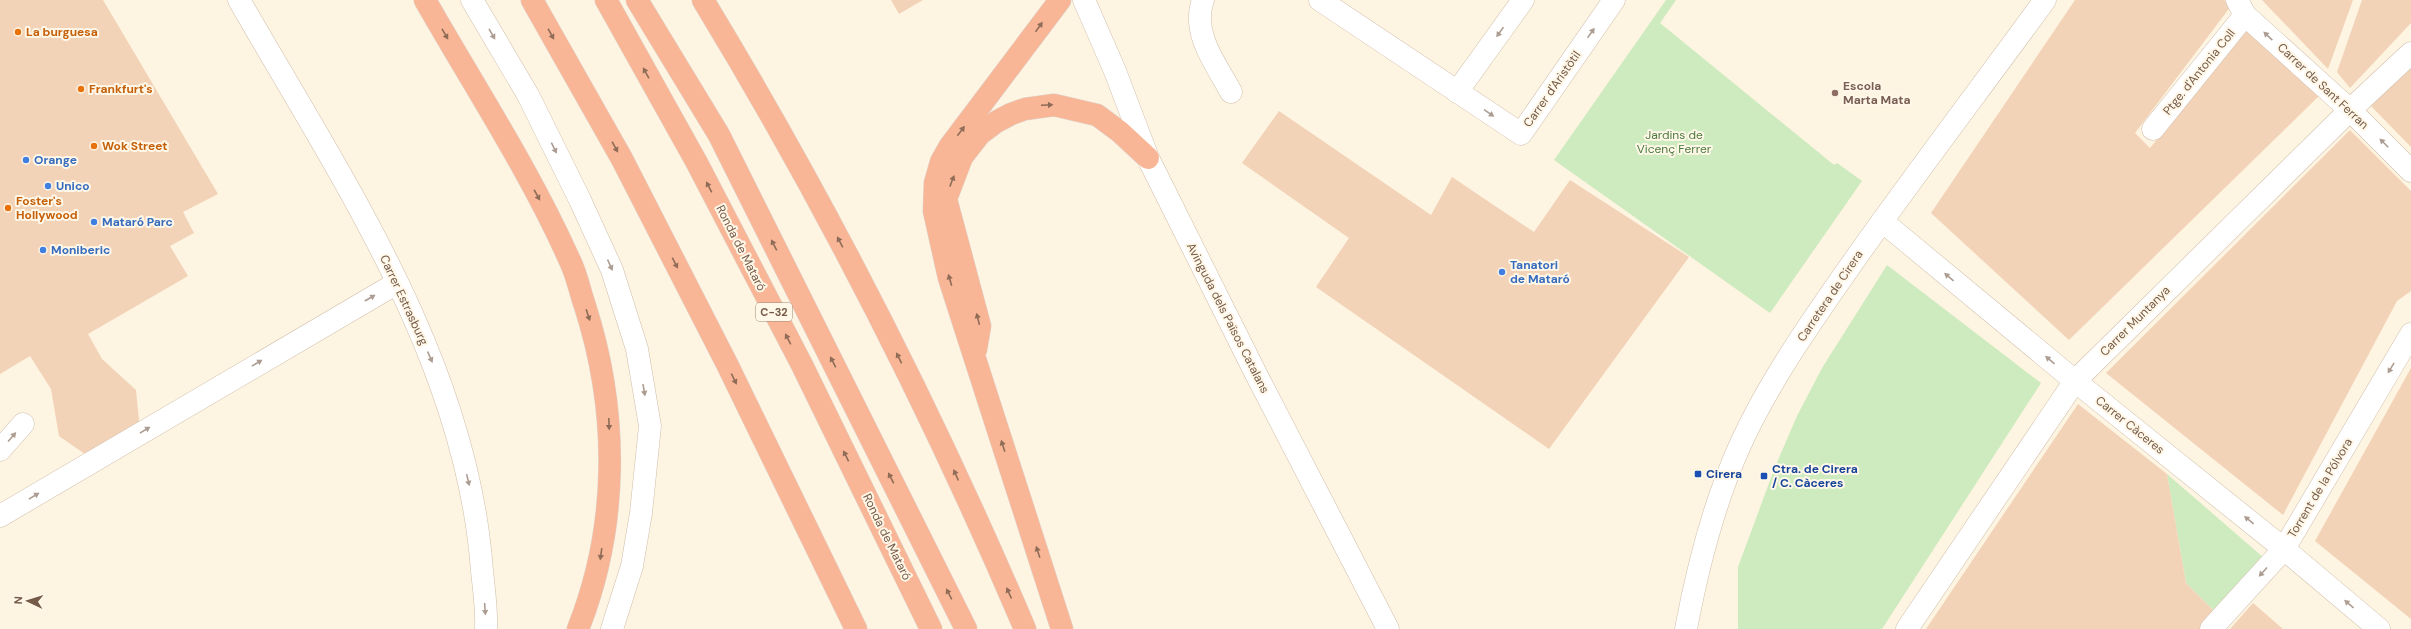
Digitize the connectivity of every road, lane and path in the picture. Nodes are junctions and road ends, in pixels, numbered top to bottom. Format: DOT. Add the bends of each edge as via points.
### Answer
graph roads {
  1 [pos="239,0"];
  2 [pos="425,0"];
  3 [pos="472,0"];
  4 [pos="532,0"];
  5 [pos="606,0"];
  6 [pos="637,0"];
  7 [pos="703,0"];
  8 [pos="1060,0"];
  9 [pos="1084,0"];
  10 [pos="1203,0"];
  11 [pos="1320,0"];
  12 [pos="1522,0"];
  13 [pos="1614,0"];
  14 [pos="2045,0"];
  15 [pos="2241,7"];
  16 [pos="2411,53"];
  17 [pos="1232,92"];
  18 [pos="1457,92"];
  19 [pos="2350,110"];
  20 [pos="2153,129"];
  21 [pos="1148,158"];
  22 [pos="2411,171"];
  23 [pos="1882,221"];
  24 [pos="397,283"];
  25 [pos="2411,334"];
  26 [pos="974,358"];
  27 [pos="2075,381"];
  28 [pos="23,424"];
  29 [pos="0,450"];
  30 [pos="0,516"];
  31 [pos="2284,549"];
  32 [pos="486,629"];
  33 [pos="578,629"];
  34 [pos="612,629"];
  35 [pos="856,629"];
  36 [pos="931,629"];
  37 [pos="966,629"];
  38 [pos="1025,629"];
  39 [pos="1062,629"];
  40 [pos="1388,629"];
  41 [pos="1686,629"];
  42 [pos="1906,629"];
  43 [pos="2211,629"];
  44 [pos="2379,629"];
  1 -- 24 [label="street, Carrer Estrasburg" via="368,225"];
  2 -- 33 [label="highway, one-way" via="546,211 571,263 597,344 609,419 610,490 600,561"];
  3 -- 34 [label="street, one-way" via="528,95 580,200 612,270 637,349 650,426 642,513 632,566"];
  4 -- 35 [label="highway, one-way" via="622,159 727,364"];
  36 -- 5 [label="highway, Ronda de Mataró / C-32, one-way" via="802,365 697,163"];
  37 -- 6 [label="highway, one-way" via="719,135"];
  38 -- 7 [label="highway, one-way" via="949,460 881,322 798,164"];
  26 -- 8 [label="highway, one-way" via="949,278 934,211 935,183 950,146"];
  9 -- 21 [label="street, Avinguda dels Països Catalans" via="1115,71"];
  10 -- 17 [label="street" via="1200,8 1202,38"];
  11 -- 18 [label="street, Carrer d'Aristòtil"];
  12 -- 18 [label="street, one-way"];
  18 -- 13 [label="street, Carrer d'Aristòtil, one-way" via="1521,134"];
  14 -- 23 [label="street, Carretera de Cirera"];
  19 -- 15 [label="street, Carrer de Sant Ferran, one-way"];
  15 -- 20 [label="street, Ptge. d'Antonia Coll"];
  16 -- 19 [label="street, Carrer Muntanya"];
  22 -- 19 [label="street, Carrer de Sant Ferran, one-way"];
  19 -- 27 [label="street, Carrer Muntanya"];
  26 -- 21 [label="highway, one-way" via="980,326 946,199 962,157 980,134 1011,114 1032,107 1054,105 1097,115"];
  21 -- 40 [label="street, Avinguda dels Països Catalans"];
  27 -- 23 [label="street, Carrer Càceres, one-way"];
  23 -- 41 [label="street, Carretera de Cirera" via="1781,369 1742,441 1718,500 1697,569"];
  30 -- 24 [label="street, one-way"];
  24 -- 32 [label="street, Carrer Estrasburg, one-way" via="443,387 462,455 474,503 481,548"];
  25 -- 31 [label="street, Torrent de la Pólvora, one-way"];
  39 -- 26 [label="highway, one-way"];
  31 -- 27 [label="street, Carrer Càceres, one-way"];
  27 -- 42 [label="street, Carrer Muntanya"];
  29 -- 28 [label="street, one-way"];
  31 -- 43 [label="street, Torrent de la Pólvora, one-way"];
  44 -- 31 [label="street, Carrer Càceres, one-way"];
}
